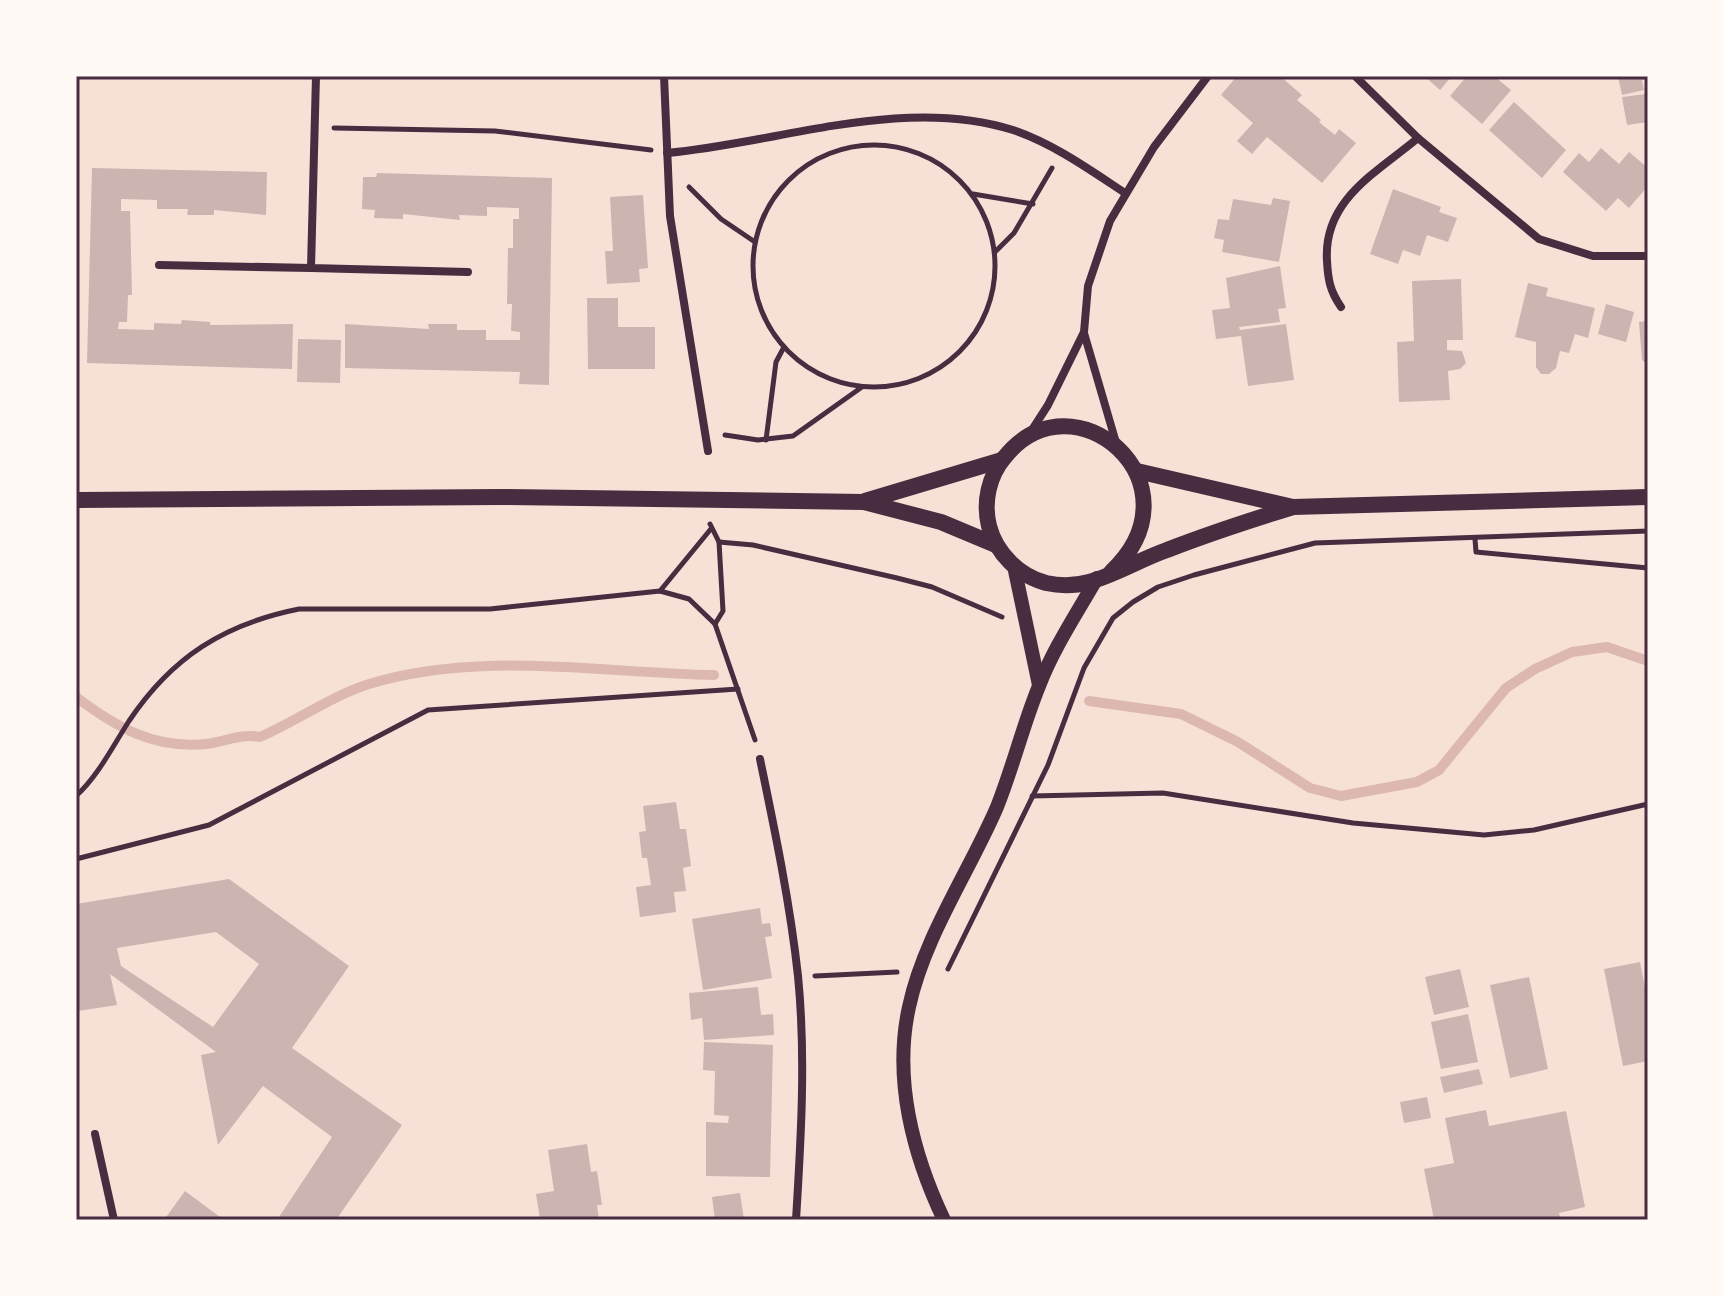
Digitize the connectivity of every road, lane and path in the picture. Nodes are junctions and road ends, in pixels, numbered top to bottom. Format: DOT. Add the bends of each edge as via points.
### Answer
graph roads {
  1 [pos="316,76"];
  2 [pos="664,76"];
  3 [pos="1208,76"];
  4 [pos="1355,76"];
  5 [pos="315,128"];
  6 [pos="1418,138"];
  7 [pos="1061,152"];
  8 [pos="667,153"];
  9 [pos="667,177"];
  10 [pos="1125,193"];
  11 [pos="972,194"];
  12 [pos="1033,204"];
  13 [pos="755,242"];
  14 [pos="994,252"];
  15 [pos="1648,256"];
  16 [pos="159,265"];
  17 [pos="311,268"];
  18 [pos="468,272"];
  19 [pos="1341,307"];
  20 [pos="1084,332"];
  21 [pos="784,347"];
  22 [pos="863,387"];
  23 [pos="706,432"];
  24 [pos="1027,437"];
  25 [pos="766,440"];
  26 [pos="1117,446"];
  27 [pos="708,451"];
  28 [pos="1002,460"];
  29 [pos="1137,471"];
  30 [pos="1648,497"];
  31 [pos="710,499"];
  32 [pos="76,500"];
  33 [pos="864,502"];
  34 [pos="1293,507"];
  35 [pos="710,530"];
  36 [pos="1648,531"];
  37 [pos="1475,539"];
  38 [pos="719,542"];
  39 [pos="996,545"];
  40 [pos="1014,566"];
  41 [pos="1648,568"];
  42 [pos="1104,575"];
  43 [pos="660,591"];
  44 [pos="1013,619"];
  45 [pos="715,624"];
  46 [pos="1039,685"];
  47 [pos="738,689"];
  48 [pos="760,759"];
  49 [pos="76,796"];
  50 [pos="1032,796"];
  51 [pos="1648,804"];
  52 [pos="76,859"];
  53 [pos="919,975"];
  54 [pos="798,977"];
  55 [pos="95,1134"];
  56 [pos="114,1220"];
  57 [pos="796,1220"];
  58 [pos="944,1220"];
  1 -- 5 [label="street"];
  2 -- 8 [label="street"];
  3 -- 10 [label="street"];
  4 -- 6 [label="street"];
  5 -- 8 [label="path" via="495,131"];
  5 -- 17 [label="street"];
  6 -- 15 [label="street" via="1539,239 1593,256"];
  6 -- 19 [label="street" via="1357,189 1330,221 1328,285"];
  7 -- 8 [label="street" via="1013,130 937,118 877,121"];
  7 -- 10 [label="street"];
  7 -- 12 [label="path"];
  8 -- 9 [label="street"];
  9 -- 13 [label="path" via="689,186 721,219"];
  9 -- 23 [label="street"];
  10 -- 20 [label="street" via="1088,286"];
  11 -- 12 [label="path"];
  11 -- 13 [label="path" via="950,171 925,156 882,145 838,150 789,180 763,219"];
  11 -- 14 [label="path"];
  12 -- 14 [label="path"];
  13 -- 21 [label="path" via="758,299"];
  14 -- 22 [label="path" via="994,285 986,314 963,349 926,376 898,385"];
  16 -- 17 [label="street"];
  17 -- 18 [label="street"];
  20 -- 24 [label="street"];
  20 -- 26 [label="street"];
  21 -- 22 [label="path" via="820,374"];
  21 -- 25 [label="path" via="776,362"];
  22 -- 25 [label="path" via="793,436"];
  23 -- 25 [label="path"];
  23 -- 27 [label="street"];
  24 -- 26 [label="main road" via="1067,426"];
  24 -- 28 [label="main road"];
  26 -- 29 [label="main road"];
  28 -- 33 [label="main road"];
  28 -- 39 [label="main road" via="986,505"];
  29 -- 34 [label="main road"];
  29 -- 42 [label="main road" via="1145,515 1139,537 1127,556"];
  30 -- 34 [label="main road"];
  31 -- 32 [label="main road"];
  31 -- 33 [label="main road"];
  31 -- 35 [label="path"];
  33 -- 39 [label="main road" via="941,522"];
  34 -- 42 [label="main road"];
  35 -- 38 [label="path"];
  35 -- 43 [label="path"];
  36 -- 37 [label="path"];
  37 -- 41 [label="path" via="1476,552"];
  37 -- 50 [label="path" via="1296,546 1145,594 1102,633"];
  38 -- 44 [label="path" via="753,545 932,587"];
  38 -- 45 [label="path" via="723,611"];
  39 -- 40 [label="main road"];
  40 -- 42 [label="main road" via="1046,583 1068,585"];
  40 -- 46 [label="street"];
  42 -- 46 [label="street"];
  43 -- 45 [label="path" via="689,599"];
  43 -- 49 [label="path" via="490,609 329,607 272,614 189,654 157,681"];
  45 -- 47 [label="path"];
  46 -- 53 [label="street" via="994,814"];
  47 -- 48 [label="path"];
  47 -- 52 [label="path" via="428,710 209,825"];
  48 -- 54 [label="street"];
  50 -- 51 [label="path" via="1163,793 1383,827 1484,835 1534,830"];
  50 -- 53 [label="path" via="943,979"];
  53 -- 54 [label="path"];
  53 -- 58 [label="street" via="909,1006 903,1072 915,1142"];
  54 -- 57 [label="street" via="802,1084"];
  55 -- 56 [label="street"];
}
